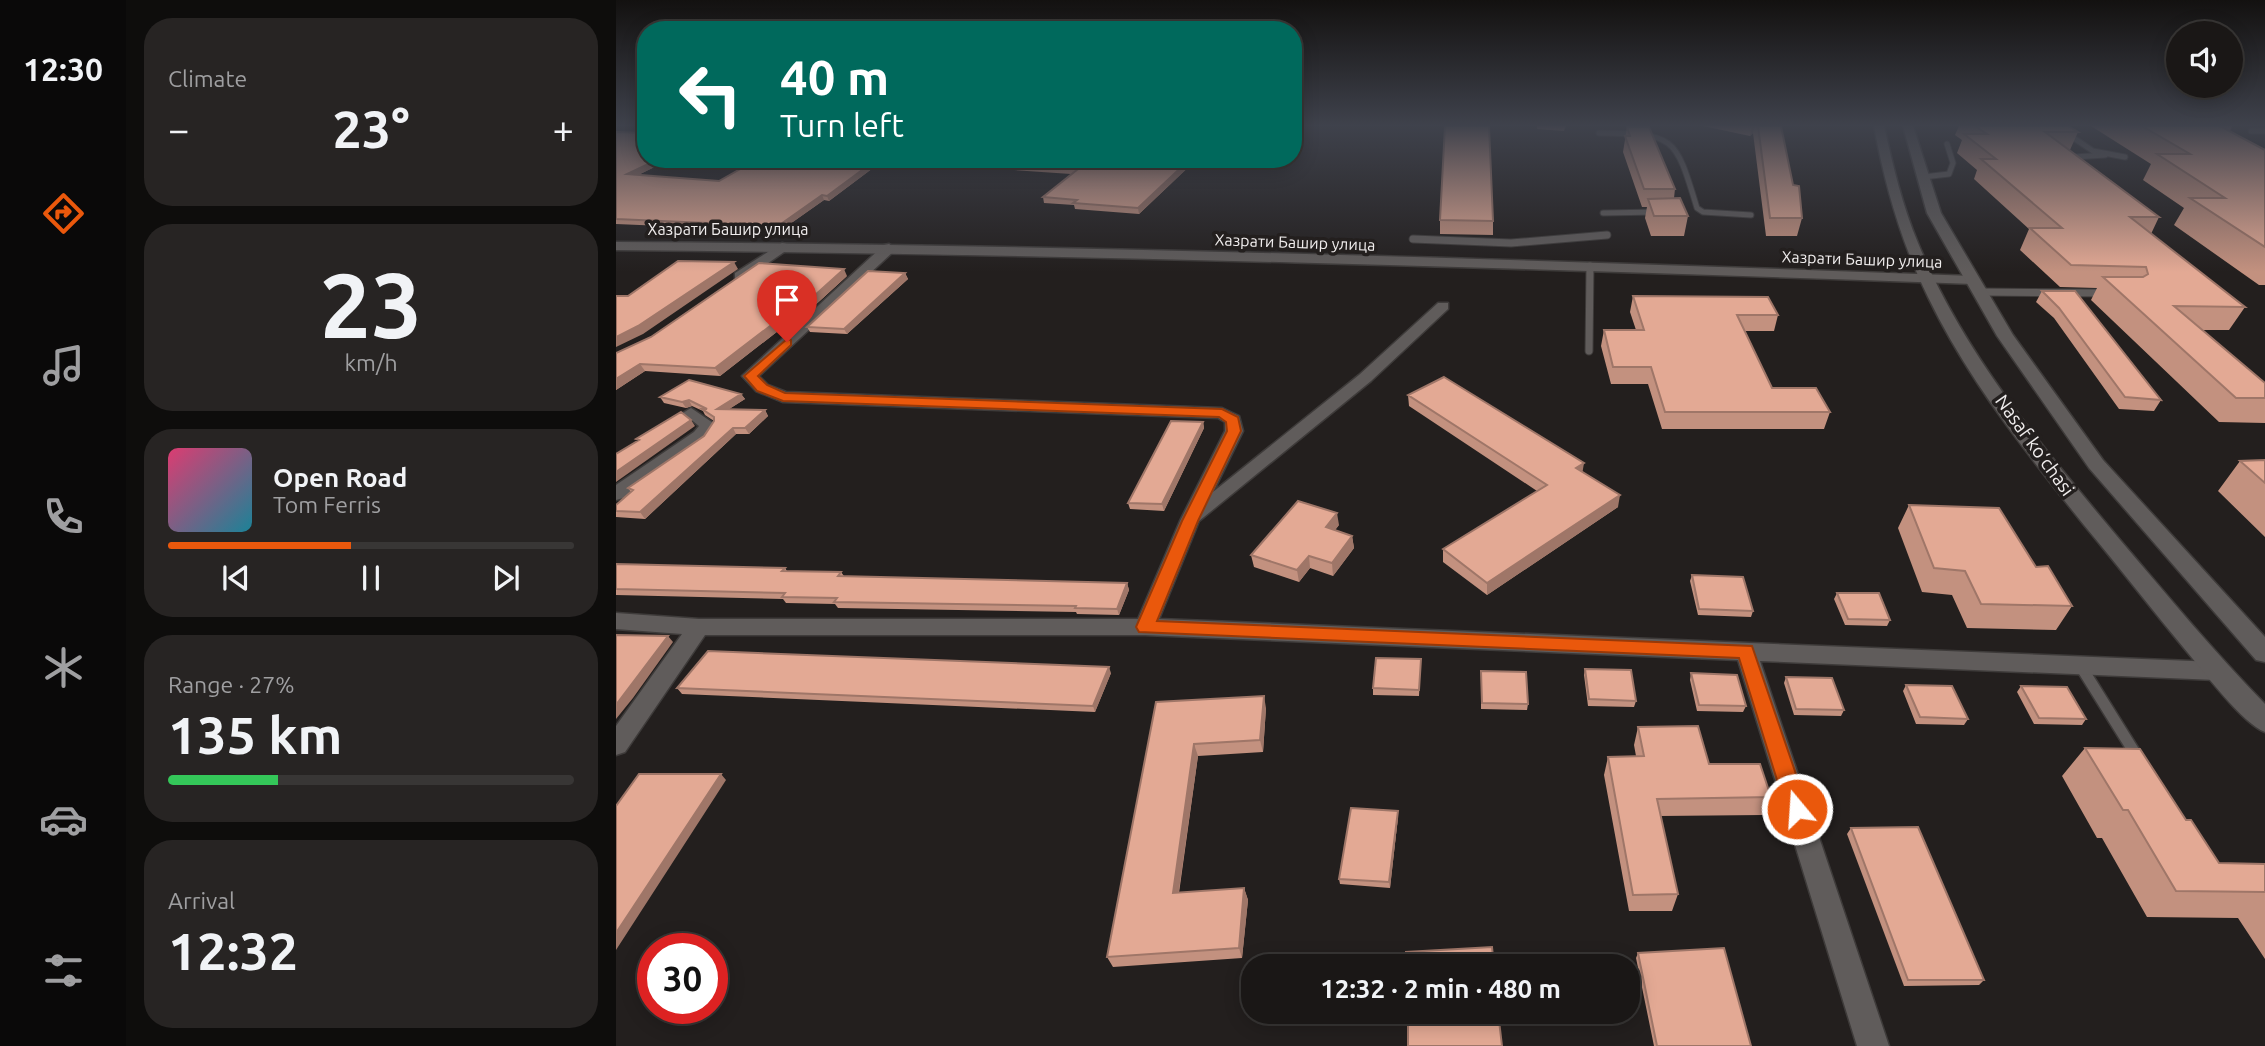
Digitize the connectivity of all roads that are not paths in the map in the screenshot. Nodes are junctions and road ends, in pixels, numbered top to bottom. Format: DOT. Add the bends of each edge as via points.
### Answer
graph roads {
  1 [pos="1685,175"];
  2 [pos="1888,175"];
  3 [pos="1942,175"];
  4 [pos="1923,177"];
  5 [pos="1665,212"];
  6 [pos="1690,212"];
  7 [pos="1703,212"];
  8 [pos="1603,213"];
  9 [pos="1752,215"];
  10 [pos="1607,235"];
  11 [pos="1413,239"];
  12 [pos="616,246"];
  13 [pos="782,247"];
  14 [pos="889,248"];
  15 [pos="1590,266"];
  16 [pos="1927,278"];
  17 [pos="1976,286"];
  18 [pos="724,287"];
  19 [pos="2117,293"];
  20 [pos="1443,306"];
  21 [pos="1590,351"];
  22 [pos="691,413"];
  23 [pos="616,494"];
  24 [pos="1190,521"];
  25 [pos="616,621"];
  26 [pos="699,627"];
  27 [pos="1145,627"];
  28 [pos="1746,651"];
  29 [pos="2265,653"];
  30 [pos="2080,665"];
  31 [pos="2216,671"];
  32 [pos="2265,721"];
  33 [pos="616,745"];
  34 [pos="2146,769"];
  35 [pos="1873,1046"];
  1 -- 7 [label="lane" via="1697,208"];
  2 -- 16 [label="main road, Nasaf ko‘chasi"];
  3 -- 4 [label="lane"];
  4 -- 17 [label="main road, Nasaf ko‘chasi" via="1934,213"];
  5 -- 8 [label="lane"];
  6 -- 7 [label="lane"];
  7 -- 9 [label="lane"];
  10 -- 11 [label="lane" via="1511,243"];
  12 -- 13 [label="main road, Хазрати Башир улица"];
  13 -- 14 [label="main road, Хазрати Башир улица"];
  13 -- 18 [label="street"];
  14 -- 15 [label="main road, Хазрати Башир улица"];
  14 -- 24 [label="street" via="750,376 762,388 783,397 1222,413 1233,420 1234,431"];
  15 -- 16 [label="main road, Хазрати Башир улица"];
  15 -- 21 [label="lane"];
  16 -- 17 [label="main road, Хазрати Башир улица"];
  16 -- 31 [label="main road, Nasaf ko‘chasi" via="1962,342 2037,453"];
  17 -- 19 [label="lane"];
  17 -- 29 [label="main road, Nasaf ko‘chasi" via="2005,336 2096,464"];
  20 -- 24 [label="street" via="1365,377"];
  22 -- 23 [label="street" via="708,425 700,436"];
  24 -- 27 [label="street"];
  25 -- 26 [label="street"];
  26 -- 27 [label="street"];
  26 -- 33 [label="street"];
  27 -- 28 [label="street"];
  28 -- 30 [label="street"];
  28 -- 35 [label="street"];
  30 -- 31 [label="street"];
  30 -- 34 [label="lane"];
  31 -- 32 [label="main road, Nasaf ko‘chasi"];
}
